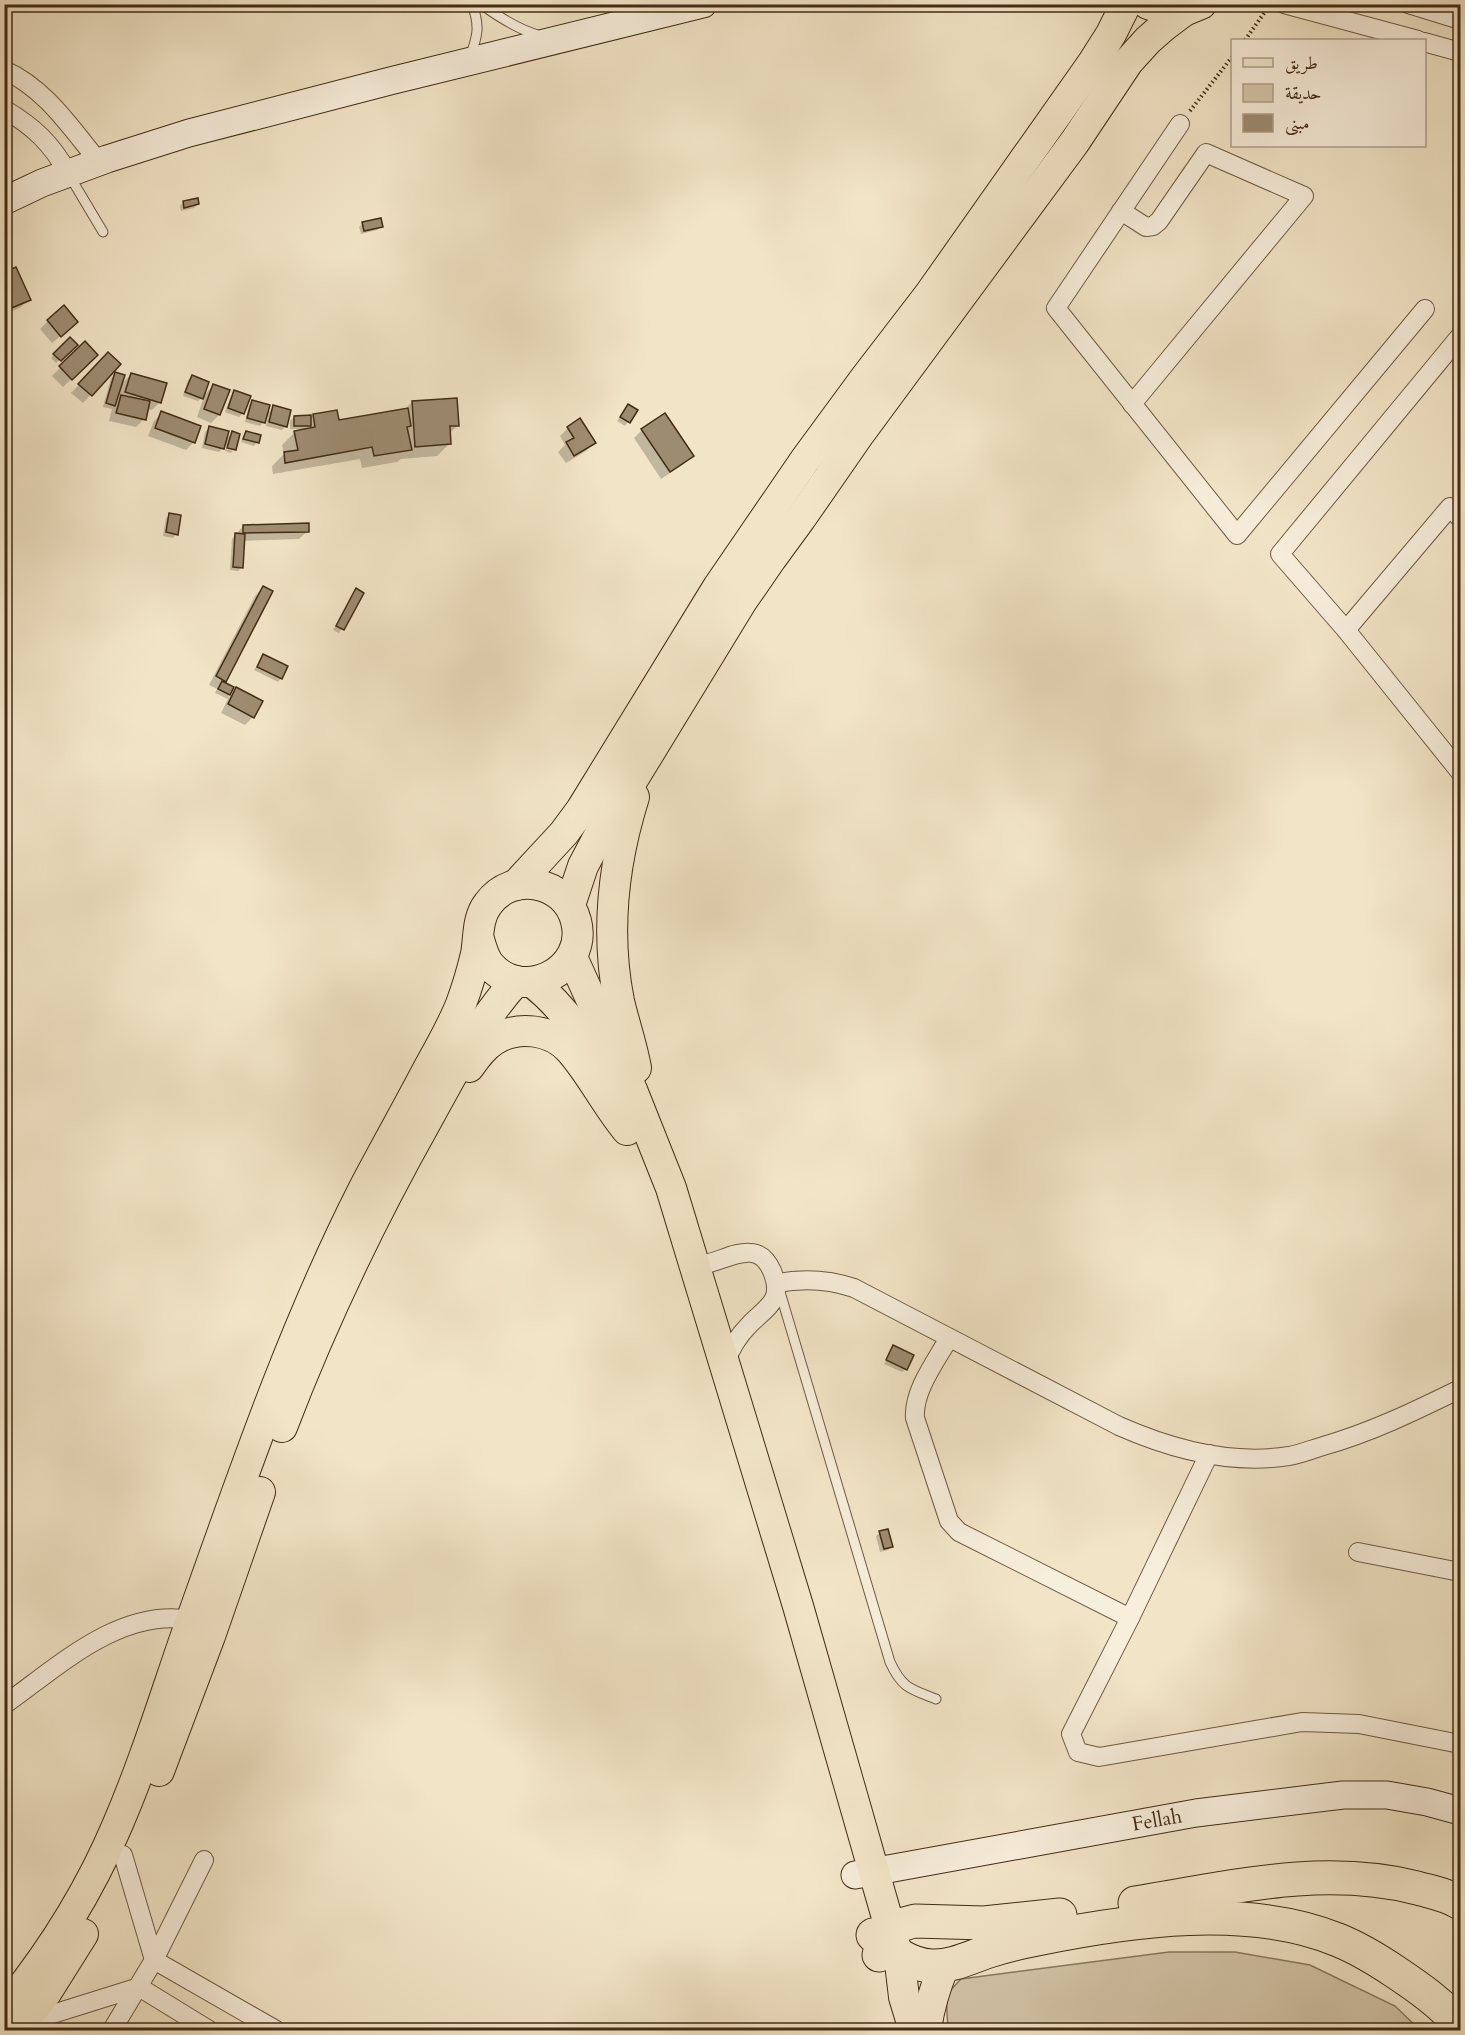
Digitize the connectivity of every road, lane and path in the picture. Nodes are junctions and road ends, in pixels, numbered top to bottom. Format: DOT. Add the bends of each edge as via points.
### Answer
graph roads {
  1 [pos="472,4"];
  2 [pos="482,4"];
  3 [pos="703,4"];
  4 [pos="1126,4"];
  5 [pos="1149,4"];
  6 [pos="1271,4"];
  7 [pos="1284,4"];
  8 [pos="1408,4"];
  9 [pos="1192,8"];
  10 [pos="1461,20"];
  11 [pos="1246,39"];
  12 [pos="1414,39"];
  13 [pos="557,41"];
  14 [pos="1426,42"];
  15 [pos="1461,52"];
  16 [pos="1231,60"];
  17 [pos="468,63"];
  18 [pos="4,70"];
  19 [pos="54,106"];
  20 [pos="4,109"];
  21 [pos="1180,124"];
  22 [pos="33,127"];
  23 [pos="99,162"];
  24 [pos="68,173"];
  25 [pos="4,201"];
  26 [pos="1121,211"];
  27 [pos="103,232"];
  28 [pos="1425,309"];
  29 [pos="1461,336"];
  30 [pos="1132,404"];
  31 [pos="1461,518"];
  32 [pos="1346,630"];
  33 [pos="654,743"];
  34 [pos="1461,772"];
  35 [pos="516,885"];
  36 [pos="570,905"];
  37 [pos="478,936"];
  38 [pos="572,957"];
  39 [pos="524,982"];
  40 [pos="636,1124"];
  41 [pos="422,1129"];
  42 [pos="694,1266"];
  43 [pos="777,1284"];
  44 [pos="949,1338"];
  45 [pos="725,1364"];
  46 [pos="1461,1389"];
  47 [pos="1209,1454"];
  48 [pos="1358,1552"];
  49 [pos="1461,1572"];
  50 [pos="1130,1618"];
  51 [pos="191,1620"];
  52 [pos="936,1699"];
  53 [pos="4,1706"];
  54 [pos="1461,1744"];
  55 [pos="1461,1811"];
  56 [pos="123,1855"];
  57 [pos="204,1860"];
  58 [pos="865,1872"];
  59 [pos="1461,1903"];
  60 [pos="885,1937"];
  61 [pos="154,1960"];
  62 [pos="944,1966"];
  63 [pos="139,1987"];
  64 [pos="15,2022"];
  65 [pos="1461,2025"];
  66 [pos="112,2031"];
  67 [pos="209,2031"];
  68 [pos="276,2031"];
  69 [pos="914,2031"];
  70 [pos="926,2031"];
  1 -- 17 [label="lane" via="478,21 477,38"];
  2 -- 13 [label="lane" via="527,32"];
  3 -- 13 [label="main road"];
  4 -- 35 [label="main road" via="1092,64 929,295 805,460 718,587 581,810"];
  5 -- 9 [label="main road" via="1169,11"];
  6 -- 11 [label="path"];
  7 -- 12 [label="street"];
  8 -- 10 [label="street"];
  9 -- 33 [label="main road" via="1148,40 1128,62 1074,143 860,433 748,593"];
  13 -- 17 [label="main road"];
  14 -- 15 [label="street"];
  16 -- 21 [label="path"];
  17 -- 23 [label="main road" via="189,133"];
  18 -- 19 [label="street"];
  19 -- 22 [label="street"];
  19 -- 23 [label="street"];
  20 -- 22 [label="street"];
  21 -- 26 [label="street"];
  22 -- 24 [label="street"];
  23 -- 24 [label="main road"];
  24 -- 25 [label="main road"];
  24 -- 27 [label="lane"];
  26 -- 30 [label="street" via="1056,308"];
  26 -- 30 [label="street" via="1153,226 1206,153 1304,196"];
  28 -- 30 [label="street" via="1237,535"];
  29 -- 32 [label="street" via="1280,554"];
  31 -- 32 [label="street" via="1450,507"];
  32 -- 34 [label="street"];
  33 -- 36 [label="main road" via="592,848"];
  33 -- 40 [label="main road" via="626,822 612,912 619,1002 633,1054"];
  35 -- 36 [label="main road" via="551,889"];
  35 -- 37 [label="main road" via="488,904"];
  36 -- 38 [label="main road" via="578,931"];
  37 -- 39 [label="main road" via="490,965 502,975"];
  37 -- 51 [label="main road" via="460,1006 349,1219 303,1317"];
  38 -- 39 [label="main road" via="555,975"];
  38 -- 40 [label="main road"];
  39 -- 40 [label="main road" via="549,995 582,1038"];
  39 -- 41 [label="main road" via="476,1033"];
  40 -- 41 [label="main road" via="611,1110 570,1050 556,1039 525,1030 493,1040 481,1051"];
  40 -- 42 [label="main road" via="671,1188"];
  40 -- 58 [label="main road" via="643,1168"];
  41 -- 56 [label="main road" via="368,1232 310,1358 189,1693"];
  42 -- 43 [label="street" via="753,1253 767,1261"];
  42 -- 45 [label="main road"];
  43 -- 44 [label="street" via="809,1279 840,1283"];
  43 -- 45 [label="street" via="769,1308 739,1337"];
  43 -- 52 [label="lane" via="890,1662 898,1679 910,1689"];
  44 -- 47 [label="street" via="1119,1426 1161,1443"];
  44 -- 50 [label="street" via="917,1395 914,1408 949,1521 959,1532"];
  45 -- 58 [label="main road" via="798,1606"];
  46 -- 47 [label="street" via="1385,1425 1290,1456"];
  47 -- 50 [label="street"];
  48 -- 49 [label="street"];
  50 -- 54 [label="street" via="1071,1734 1078,1752 1099,1757 1302,1722 1359,1724"];
  51 -- 53 [label="street" via="151,1619 111,1633"];
  51 -- 64 [label="main road" via="134,1785 98,1867 51,1948"];
  55 -- 58 [label="main road, Fellah" via="1387,1795 1343,1795 1196,1814"];
  56 -- 61 [label="street"];
  56 -- 64 [label="main road" via="81,1937 46,1993"];
  57 -- 61 [label="street"];
  58 -- 60 [label="main road"];
  59 -- 60 [label="highway" via="1387,1882 1299,1878 1043,1917 984,1923 915,1921 904,1923"];
  60 -- 62 [label="highway" via="921,1965"];
  60 -- 69 [label="main road" via="903,1978"];
  61 -- 63 [label="street"];
  61 -- 68 [label="street"];
  62 -- 65 [label="highway" via="1033,1940 1157,1921 1208,1918 1261,1922 1316,1932 1357,1949 1416,1985"];
  62 -- 70 [label="main road" via="931,1998"];
  63 -- 64 [label="street"];
  63 -- 66 [label="street"];
  63 -- 67 [label="street"];
}
